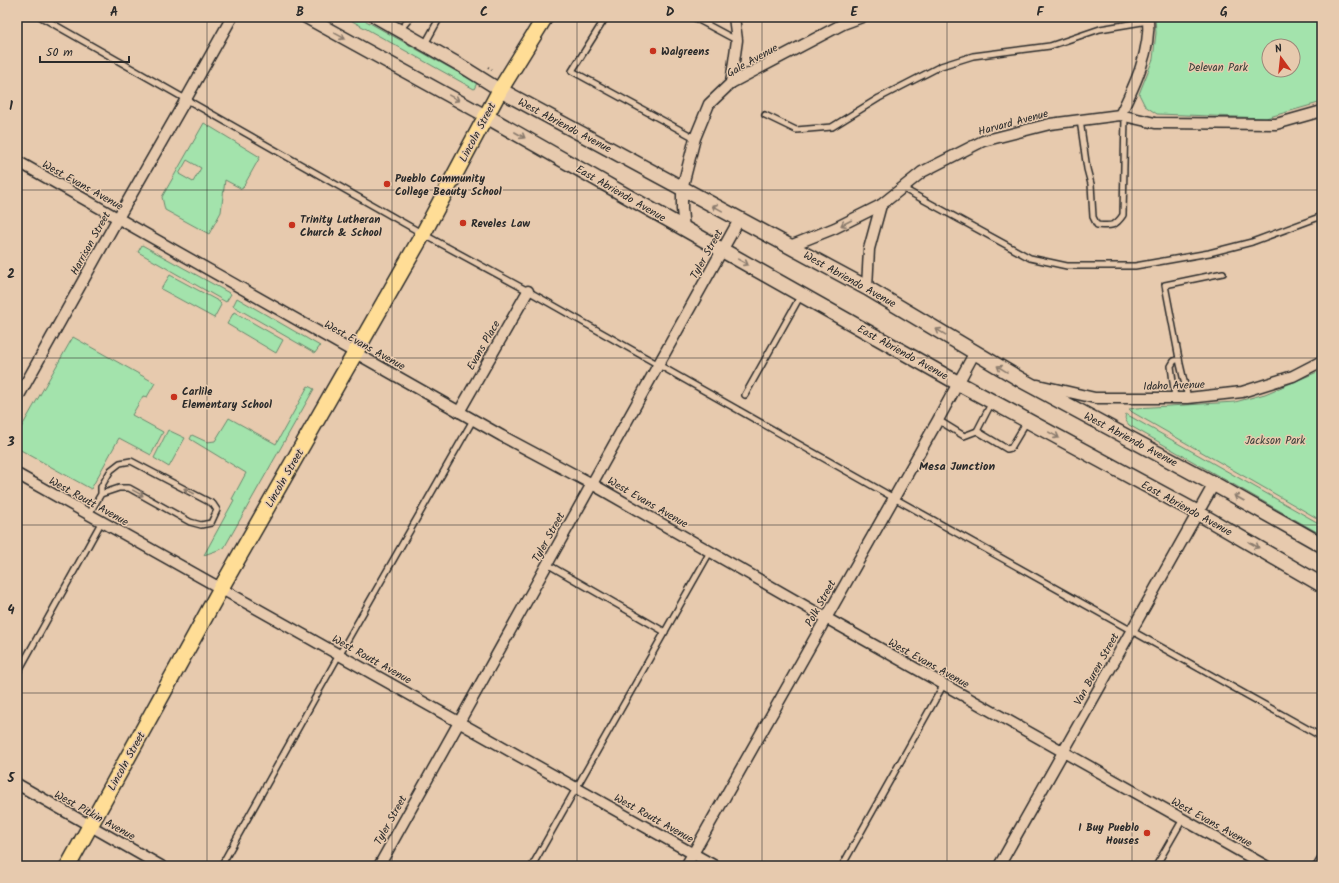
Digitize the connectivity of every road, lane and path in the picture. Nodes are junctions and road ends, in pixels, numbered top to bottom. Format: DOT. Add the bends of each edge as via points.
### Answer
graph roads {
  1 [pos="41,17"];
  2 [pos="232,17"];
  3 [pos="306,17"];
  4 [pos="376,17"];
  5 [pos="411,17"];
  6 [pos="440,17"];
  7 [pos="545,17"];
  8 [pos="606,17"];
  9 [pos="693,17"];
  10 [pos="734,17"];
  11 [pos="862,17"];
  12 [pos="702,19"];
  13 [pos="1148,19"];
  14 [pos="400,31"];
  15 [pos="737,40"];
  16 [pos="425,45"];
  17 [pos="732,83"];
  18 [pos="500,90"];
  19 [pos="186,100"];
  20 [pos="1322,111"];
  21 [pos="765,115"];
  22 [pos="1123,115"];
  23 [pos="486,116"];
  24 [pos="1080,120"];
  25 [pos="694,138"];
  26 [pos="17,162"];
  27 [pos="902,188"];
  28 [pos="682,189"];
  29 [pos="881,205"];
  30 [pos="1322,216"];
  31 [pos="118,218"];
  32 [pos="739,220"];
  33 [pos="684,229"];
  34 [pos="423,234"];
  35 [pos="790,246"];
  36 [pos="722,250"];
  37 [pos="1223,273"];
  38 [pos="867,288"];
  39 [pos="528,291"];
  40 [pos="802,294"];
  41 [pos="975,352"];
  42 [pos="354,353"];
  43 [pos="1179,359"];
  44 [pos="1322,362"];
  45 [pos="658,365"];
  46 [pos="1023,381"];
  47 [pos="958,383"];
  48 [pos="745,395"];
  49 [pos="1175,398"];
  50 [pos="1188,398"];
  51 [pos="17,399"];
  52 [pos="993,401"];
  53 [pos="459,412"];
  54 [pos="473,420"];
  55 [pos="938,420"];
  56 [pos="1028,420"];
  57 [pos="977,431"];
  58 [pos="17,474"];
  59 [pos="592,484"];
  60 [pos="1214,484"];
  61 [pos="101,494"];
  62 [pos="894,498"];
  63 [pos="1198,513"];
  64 [pos="89,514"];
  65 [pos="102,521"];
  66 [pos="1322,545"];
  67 [pos="710,552"];
  68 [pos="548,564"];
  69 [pos="1322,585"];
  70 [pos="221,588"];
  71 [pos="826,618"];
  72 [pos="1131,631"];
  73 [pos="665,632"];
  74 [pos="339,655"];
  75 [pos="17,674"];
  76 [pos="944,684"];
  77 [pos="459,722"];
  78 [pos="1322,736"];
  79 [pos="1063,752"];
  80 [pos="17,784"];
  81 [pos="576,788"];
  82 [pos="1183,819"];
  83 [pos="90,826"];
  84 [pos="693,854"];
  85 [pos="1322,861"];
  86 [pos="68,866"];
  87 [pos="161,866"];
  88 [pos="221,866"];
  89 [pos="379,866"];
  90 [pos="532,866"];
  91 [pos="686,866"];
  92 [pos="715,866"];
  93 [pos="842,866"];
  94 [pos="999,866"];
  95 [pos="1156,866"];
  96 [pos="1266,866"];
  97 [pos="1319,866"];
  1 -- 19 [label="lane"];
  2 -- 19 [label="street, Harrison Street"];
  3 -- 23 [label="street, one-way"];
  4 -- 14 [label="street, West Abriendo Avenue"];
  5 -- 14 [label="lane"];
  6 -- 16 [label="lane"];
  7 -- 18 [label="main road, Lincoln Street"];
  8 -- 25 [label="lane" via="572,71"];
  9 -- 12 [label="lane"];
  10 -- 15 [label="street"];
  11 -- 17 [label="street, Gale Avenue" via="842,22"];
  12 -- 15 [label="lane"];
  13 -- 21 [label="lane" via="1100,29 1050,46 974,56 941,66 879,98 832,127 796,130"];
  13 -- 22 [label="street" via="1145,56"];
  14 -- 16 [label="street, West Abriendo Avenue"];
  15 -- 17 [label="street"];
  16 -- 18 [label="street, West Abriendo Avenue"];
  17 -- 25 [label="street, Gale Avenue" via="709,104"];
  18 -- 23 [label="main road, Lincoln Street"];
  18 -- 28 [label="main road, West Abriendo Avenue"];
  19 -- 31 [label="street, Harrison Street"];
  19 -- 34 [label="lane"];
  20 -- 22 [label="street, Harvard Avenue" via="1276,124 1155,124"];
  22 -- 24 [label="street, Harvard Avenue"];
  22 -- 24 [label="lane" via="1123,215 1112,226 1097,225 1093,217 1091,184"];
  23 -- 33 [label="main road, East Abriendo Avenue, one-way"];
  23 -- 34 [label="main road, Lincoln Street"];
  24 -- 27 [label="street, Harvard Avenue" via="1050,124 983,141 922,172"];
  25 -- 28 [label="street, Gale Avenue"];
  26 -- 31 [label="street, West Evans Avenue"];
  27 -- 29 [label="street, Harvard Avenue"];
  27 -- 30 [label="lane" via="1030,258 1066,266 1135,266 1209,253 1252,242"];
  32 -- 28 [label="main road, West Abriendo Avenue, one-way"];
  28 -- 33 [label="street, Gale Avenue"];
  29 -- 35 [label="street, Harvard Avenue, one-way" via="835,228"];
  29 -- 38 [label="street" via="869,249"];
  31 -- 42 [label="street, West Evans Avenue"];
  31 -- 51 [label="street, Harrison Street"];
  32 -- 35 [label="main road, West Abriendo Avenue"];
  32 -- 36 [label="street, Tyler Street"];
  33 -- 36 [label="main road, East Abriendo Avenue"];
  34 -- 39 [label="lane"];
  34 -- 42 [label="main road, Lincoln Street"];
  35 -- 38 [label="main road, West Abriendo Avenue"];
  36 -- 40 [label="main road, East Abriendo Avenue, one-way"];
  36 -- 45 [label="street, Tyler Street"];
  37 -- 43 [label="lane" via="1165,285"];
  41 -- 38 [label="main road, West Abriendo Avenue, one-way"];
  39 -- 45 [label="lane"];
  39 -- 53 [label="street, Evans Place"];
  40 -- 47 [label="main road, East Abriendo Avenue"];
  40 -- 48 [label="lane"];
  46 -- 41 [label="main road, West Abriendo Avenue, one-way"];
  41 -- 47 [label="street, Polk Street"];
  42 -- 53 [label="street, West Evans Avenue"];
  42 -- 70 [label="main road, Lincoln Street"];
  43 -- 49 [label="lane" via="1171,366"];
  43 -- 50 [label="lane"];
  44 -- 50 [label="street, Idaho Avenue" via="1293,376 1242,392"];
  45 -- 59 [label="street, Tyler Street"];
  45 -- 62 [label="lane"];
  46 -- 49 [label="street, Idaho Avenue" via="1095,398"];
  46 -- 60 [label="main road, West Abriendo Avenue"];
  47 -- 52 [label="main road, East Abriendo Avenue"];
  47 -- 55 [label="street, Polk Street"];
  49 -- 50 [label="street, Idaho Avenue"];
  52 -- 56 [label="main road, East Abriendo Avenue"];
  52 -- 57 [label="lane"];
  53 -- 54 [label="street, West Evans Avenue"];
  54 -- 59 [label="street, West Evans Avenue"];
  54 -- 74 [label="lane"];
  55 -- 57 [label="lane" via="964,436"];
  55 -- 62 [label="street, Polk Street"];
  56 -- 57 [label="lane" via="1011,448 1007,449"];
  56 -- 63 [label="main road, East Abriendo Avenue, one-way"];
  58 -- 64 [label="street, West Routt Avenue"];
  59 -- 67 [label="street, West Evans Avenue"];
  59 -- 68 [label="street, Tyler Street"];
  60 -- 63 [label="street, Van Buren Street"];
  66 -- 60 [label="main road, West Abriendo Avenue, one-way"];
  61 -- 61 [label="lane, one-way" via="119,488 129,488 190,522 201,525 211,523 217,510 213,504 132,461 120,463 111,470 101,487"];
  61 -- 64 [label="lane"];
  62 -- 71 [label="street, Polk Street"];
  62 -- 72 [label="lane"];
  63 -- 69 [label="main road, East Abriendo Avenue, one-way"];
  63 -- 72 [label="street, Van Buren Street"];
  64 -- 65 [label="street, West Routt Avenue"];
  65 -- 70 [label="street, West Routt Avenue"];
  65 -- 75 [label="lane"];
  67 -- 71 [label="street, West Evans Avenue"];
  67 -- 73 [label="lane"];
  68 -- 73 [label="lane"];
  68 -- 77 [label="street, Tyler Street"];
  70 -- 74 [label="street, West Routt Avenue"];
  70 -- 83 [label="main road, Lincoln Street"];
  71 -- 76 [label="street, West Evans Avenue"];
  71 -- 84 [label="street, Polk Street"];
  72 -- 78 [label="lane"];
  72 -- 79 [label="street, Van Buren Street"];
  73 -- 81 [label="lane"];
  74 -- 77 [label="street, West Routt Avenue"];
  74 -- 88 [label="lane"];
  76 -- 79 [label="street, West Evans Avenue"];
  76 -- 93 [label="lane"];
  77 -- 81 [label="street, West Routt Avenue"];
  77 -- 89 [label="street, Tyler Street"];
  79 -- 82 [label="street, West Evans Avenue"];
  79 -- 94 [label="street, Van Buren Street"];
  80 -- 83 [label="street, West Pitkin Avenue"];
  81 -- 84 [label="street, West Routt Avenue"];
  81 -- 90 [label="lane"];
  82 -- 95 [label="lane"];
  82 -- 96 [label="street, West Evans Avenue"];
  83 -- 86 [label="main road, Lincoln Street"];
  83 -- 87 [label="street, West Pitkin Avenue"];
  84 -- 91 [label="street, Polk Street"];
  84 -- 92 [label="street, West Routt Avenue"];
  85 -- 97 [label="street"];
}
